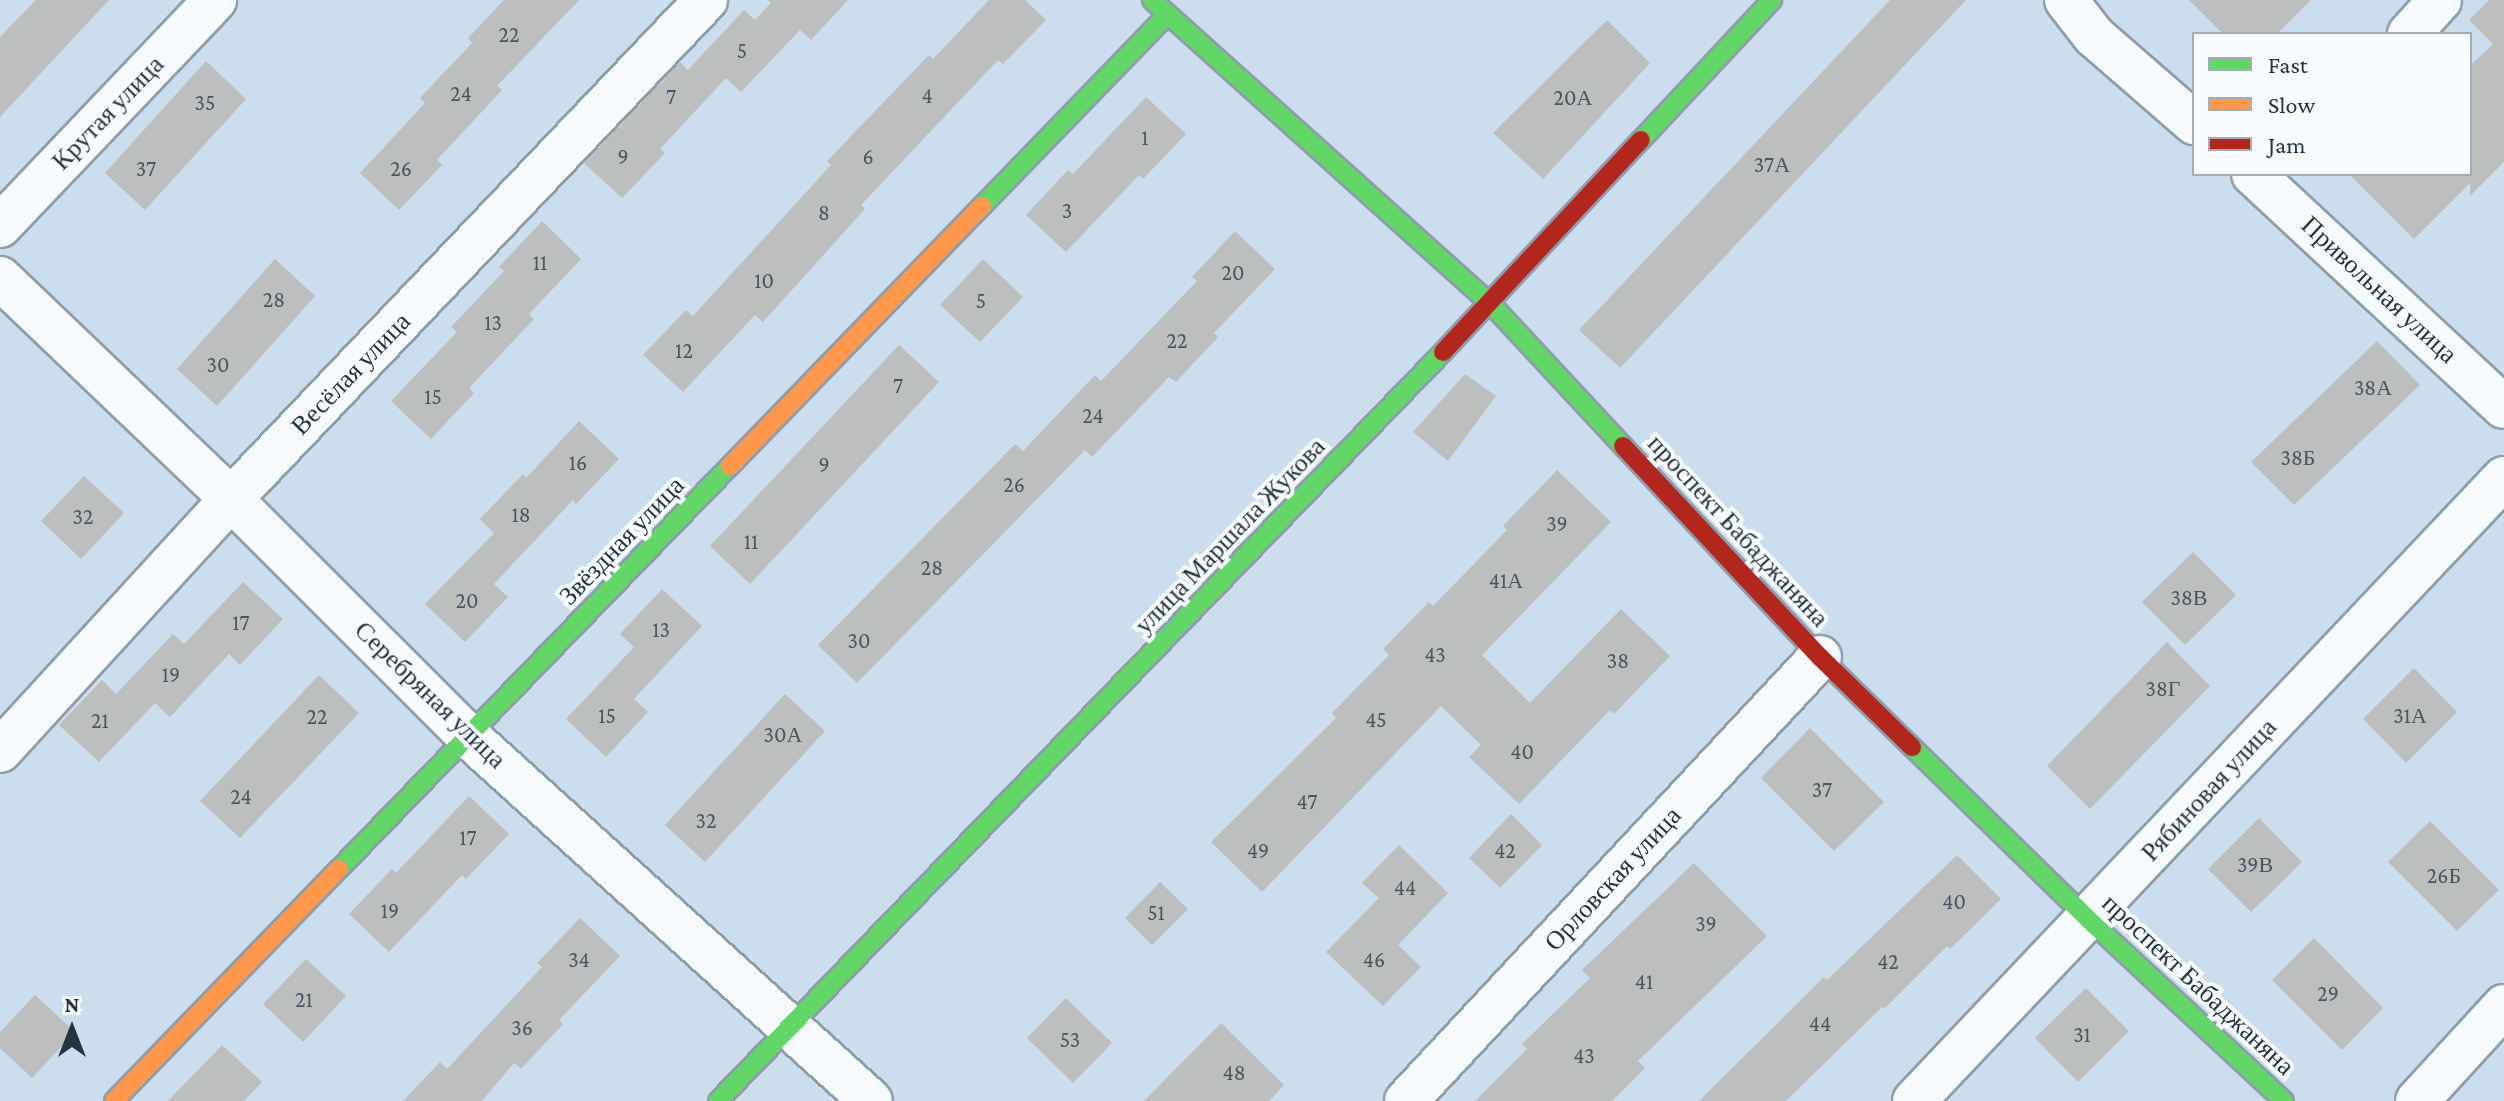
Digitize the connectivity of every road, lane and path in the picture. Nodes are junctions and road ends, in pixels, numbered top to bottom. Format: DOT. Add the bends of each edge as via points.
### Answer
graph roads {
  1 [pos="215,0"];
  2 [pos="706,0"];
  3 [pos="1152,0"];
  4 [pos="1772,0"];
  5 [pos="2066,0"];
  6 [pos="2440,0"];
  7 [pos="1167,15"];
  8 [pos="2411,32"];
  9 [pos="2192,121"];
  10 [pos="2267,178"];
  11 [pos="0,226"];
  12 [pos="0,278"];
  13 [pos="1490,303"];
  14 [pos="2504,407"];
  15 [pos="2504,478"];
  16 [pos="231,499"];
  17 [pos="1820,657"];
  18 [pos="469,737"];
  19 [pos="0,751"];
  20 [pos="2087,918"];
  21 [pos="2504,1006"];
  22 [pos="792,1027"];
  23 [pos="114,1101"];
  24 [pos="718,1101"];
  25 [pos="871,1101"];
  26 [pos="1406,1101"];
  27 [pos="1914,1101"];
  28 [pos="2284,1101"];
  29 [pos="2417,1101"];
  1 -- 11 [label="street, Крутая улица"];
  2 -- 16 [label="street, Весёлая улица"];
  3 -- 7 [label="street, проспект Бабаджаняна"];
  4 -- 13 [label="street, улица Маршала Жукова"];
  5 -- 9 [label="street" via="2094,36"];
  6 -- 8 [label="street"];
  7 -- 13 [label="street, проспект Бабаджаняна"];
  7 -- 18 [label="street, Звёздная улица"];
  10 -- 14 [label="street, Привольная улица"];
  12 -- 16 [label="street, Серебряная улица"];
  13 -- 17 [label="street, проспект Бабаджаняна"];
  13 -- 22 [label="street, улица Маршала Жукова"];
  15 -- 20 [label="street, Рябиновая улица"];
  16 -- 18 [label="street, Серебряная улица"];
  16 -- 19 [label="street, Весёлая улица"];
  17 -- 20 [label="street, проспект Бабаджаняна"];
  17 -- 26 [label="street, Орловская улица"];
  18 -- 22 [label="street, Серебряная улица"];
  18 -- 23 [label="street, Звёздная улица"];
  20 -- 27 [label="street, Рябиновая улица"];
  20 -- 28 [label="street, проспект Бабаджаняна"];
  21 -- 29 [label="street"];
  22 -- 24 [label="street, улица Маршала Жукова"];
  22 -- 25 [label="street, Серебряная улица"];
}
